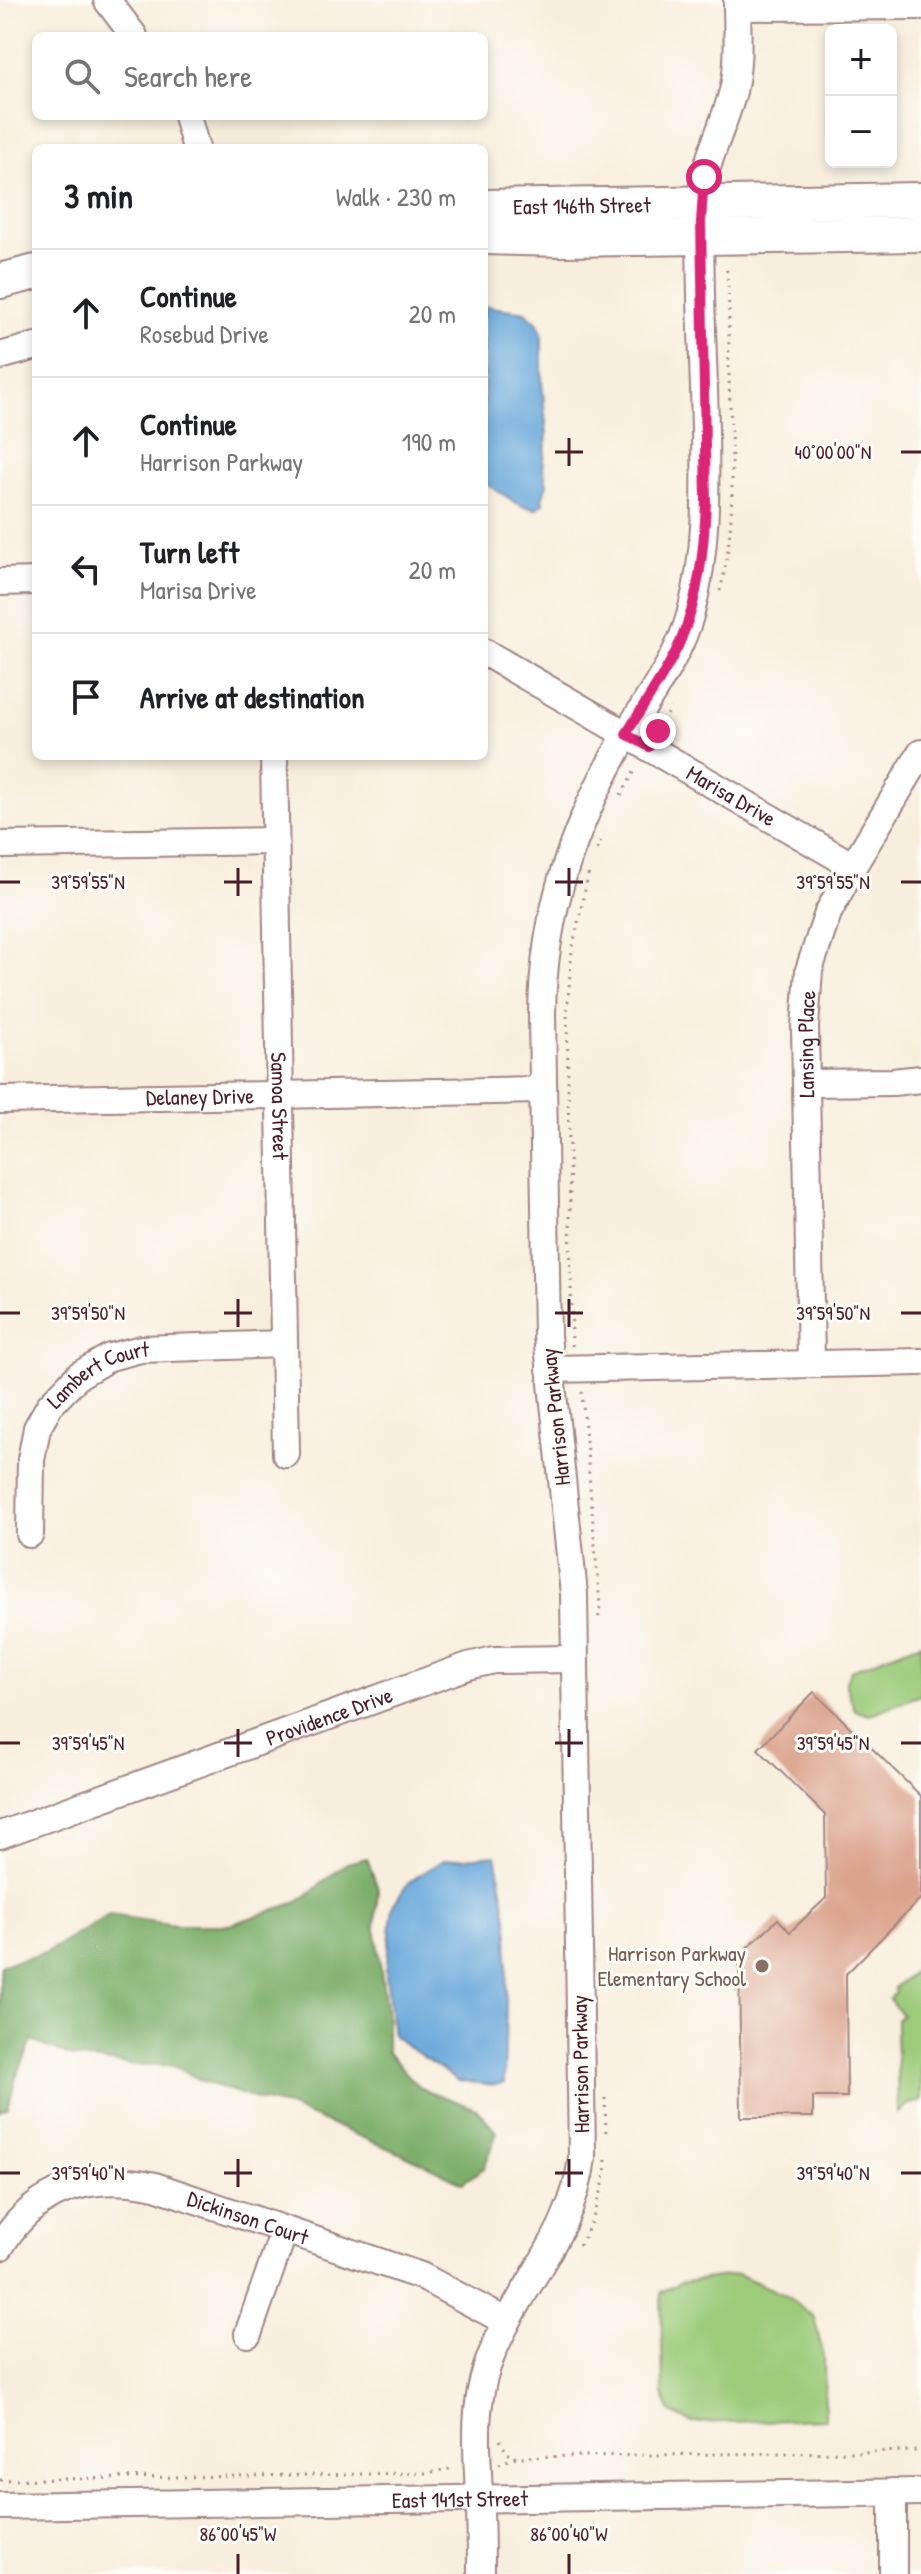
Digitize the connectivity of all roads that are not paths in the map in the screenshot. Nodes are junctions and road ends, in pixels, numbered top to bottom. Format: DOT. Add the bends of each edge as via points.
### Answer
graph roads {
  1 [pos="107,0"];
  2 [pos="737,3"];
  3 [pos="921,6"];
  4 [pos="131,32"];
  5 [pos="188,120"];
  6 [pos="195,144"];
  7 [pos="921,200"];
  8 [pos="488,207"];
  9 [pos="707,229"];
  10 [pos="921,234"];
  11 [pos="488,237"];
  12 [pos="32,250"];
  13 [pos="0,256"];
  14 [pos="32,273"];
  15 [pos="0,281"];
  16 [pos="32,347"];
  17 [pos="0,356"];
  18 [pos="32,581"];
  19 [pos="0,582"];
  20 [pos="488,654"];
  21 [pos="638,741"];
  22 [pos="921,753"];
  23 [pos="274,760"];
  24 [pos="275,841"];
  25 [pos="0,845"];
  26 [pos="853,866"];
  27 [pos="921,1079"];
  28 [pos="806,1083"];
  29 [pos="543,1090"];
  30 [pos="281,1096"];
  31 [pos="0,1100"];
  32 [pos="284,1344"];
  33 [pos="921,1362"];
  34 [pos="811,1364"];
  35 [pos="550,1369"];
  36 [pos="286,1454"];
  37 [pos="30,1534"];
  38 [pos="574,1659"];
  39 [pos="0,1835"];
  40 [pos="284,2231"];
  41 [pos="0,2247"];
  42 [pos="507,2322"];
  43 [pos="248,2334"];
  44 [pos="893,2492"];
  45 [pos="921,2492"];
  46 [pos="480,2497"];
  47 [pos="0,2506"];
  48 [pos="481,2574"];
  49 [pos="893,2574"];
  1 -- 4 [label="street"];
  2 -- 3 [label="street"];
  2 -- 9 [label="street, Harrison Parkway" via="734,89 704,177"];
  5 -- 6 [label="street"];
  7 -- 9 [label="main road, East 146th Street"];
  8 -- 9 [label="main road, East 146th Street"];
  9 -- 10 [label="main road, East 146th Street"];
  9 -- 11 [label="main road, East 146th Street" via="563,239"];
  9 -- 21 [label="street, Harrison Parkway" via="706,502 699,573 691,614"];
  12 -- 13 [label="main road"];
  14 -- 15 [label="main road"];
  16 -- 17 [label="street"];
  18 -- 19 [label="street"];
  20 -- 21 [label="street, Marisa Drive"];
  21 -- 26 [label="street, Marisa Drive"];
  21 -- 29 [label="street, Harrison Parkway" via="589,802 558,888 543,972"];
  22 -- 26 [label="street, Lansing Place"];
  23 -- 24 [label="street, Samoa Street"];
  24 -- 25 [label="street"];
  24 -- 30 [label="street, Samoa Street"];
  26 -- 28 [label="street, Lansing Place" via="828,913 809,970"];
  27 -- 28 [label="street"];
  28 -- 34 [label="street, Lansing Place"];
  29 -- 30 [label="street, Delaney Drive"];
  29 -- 35 [label="street, Harrison Parkway"];
  30 -- 31 [label="street, Delaney Drive"];
  30 -- 32 [label="street, Samoa Street"];
  32 -- 36 [label="street, Samoa Street"];
  32 -- 37 [label="street, Lambert Court" via="141,1349 110,1357 79,1375 37,1428"];
  33 -- 34 [label="street"];
  34 -- 35 [label="street"];
  35 -- 38 [label="street, Harrison Parkway" via="574,1594"];
  38 -- 39 [label="street, Providence Drive" via="480,1662"];
  38 -- 42 [label="street, Harrison Parkway" via="582,2157 569,2211"];
  40 -- 41 [label="street, Dickinson Court" via="155,2186 94,2181 43,2200"];
  40 -- 42 [label="street, Dickinson Court" via="421,2276"];
  40 -- 43 [label="street"];
  42 -- 46 [label="street, Harrison Parkway" via="480,2393"];
  44 -- 45 [label="street, East 141st Street"];
  44 -- 46 [label="street, East 141st Street"];
  44 -- 49 [label="street"];
  46 -- 47 [label="street, East 141st Street"];
  46 -- 48 [label="street, Harrison Parkway"];
}
